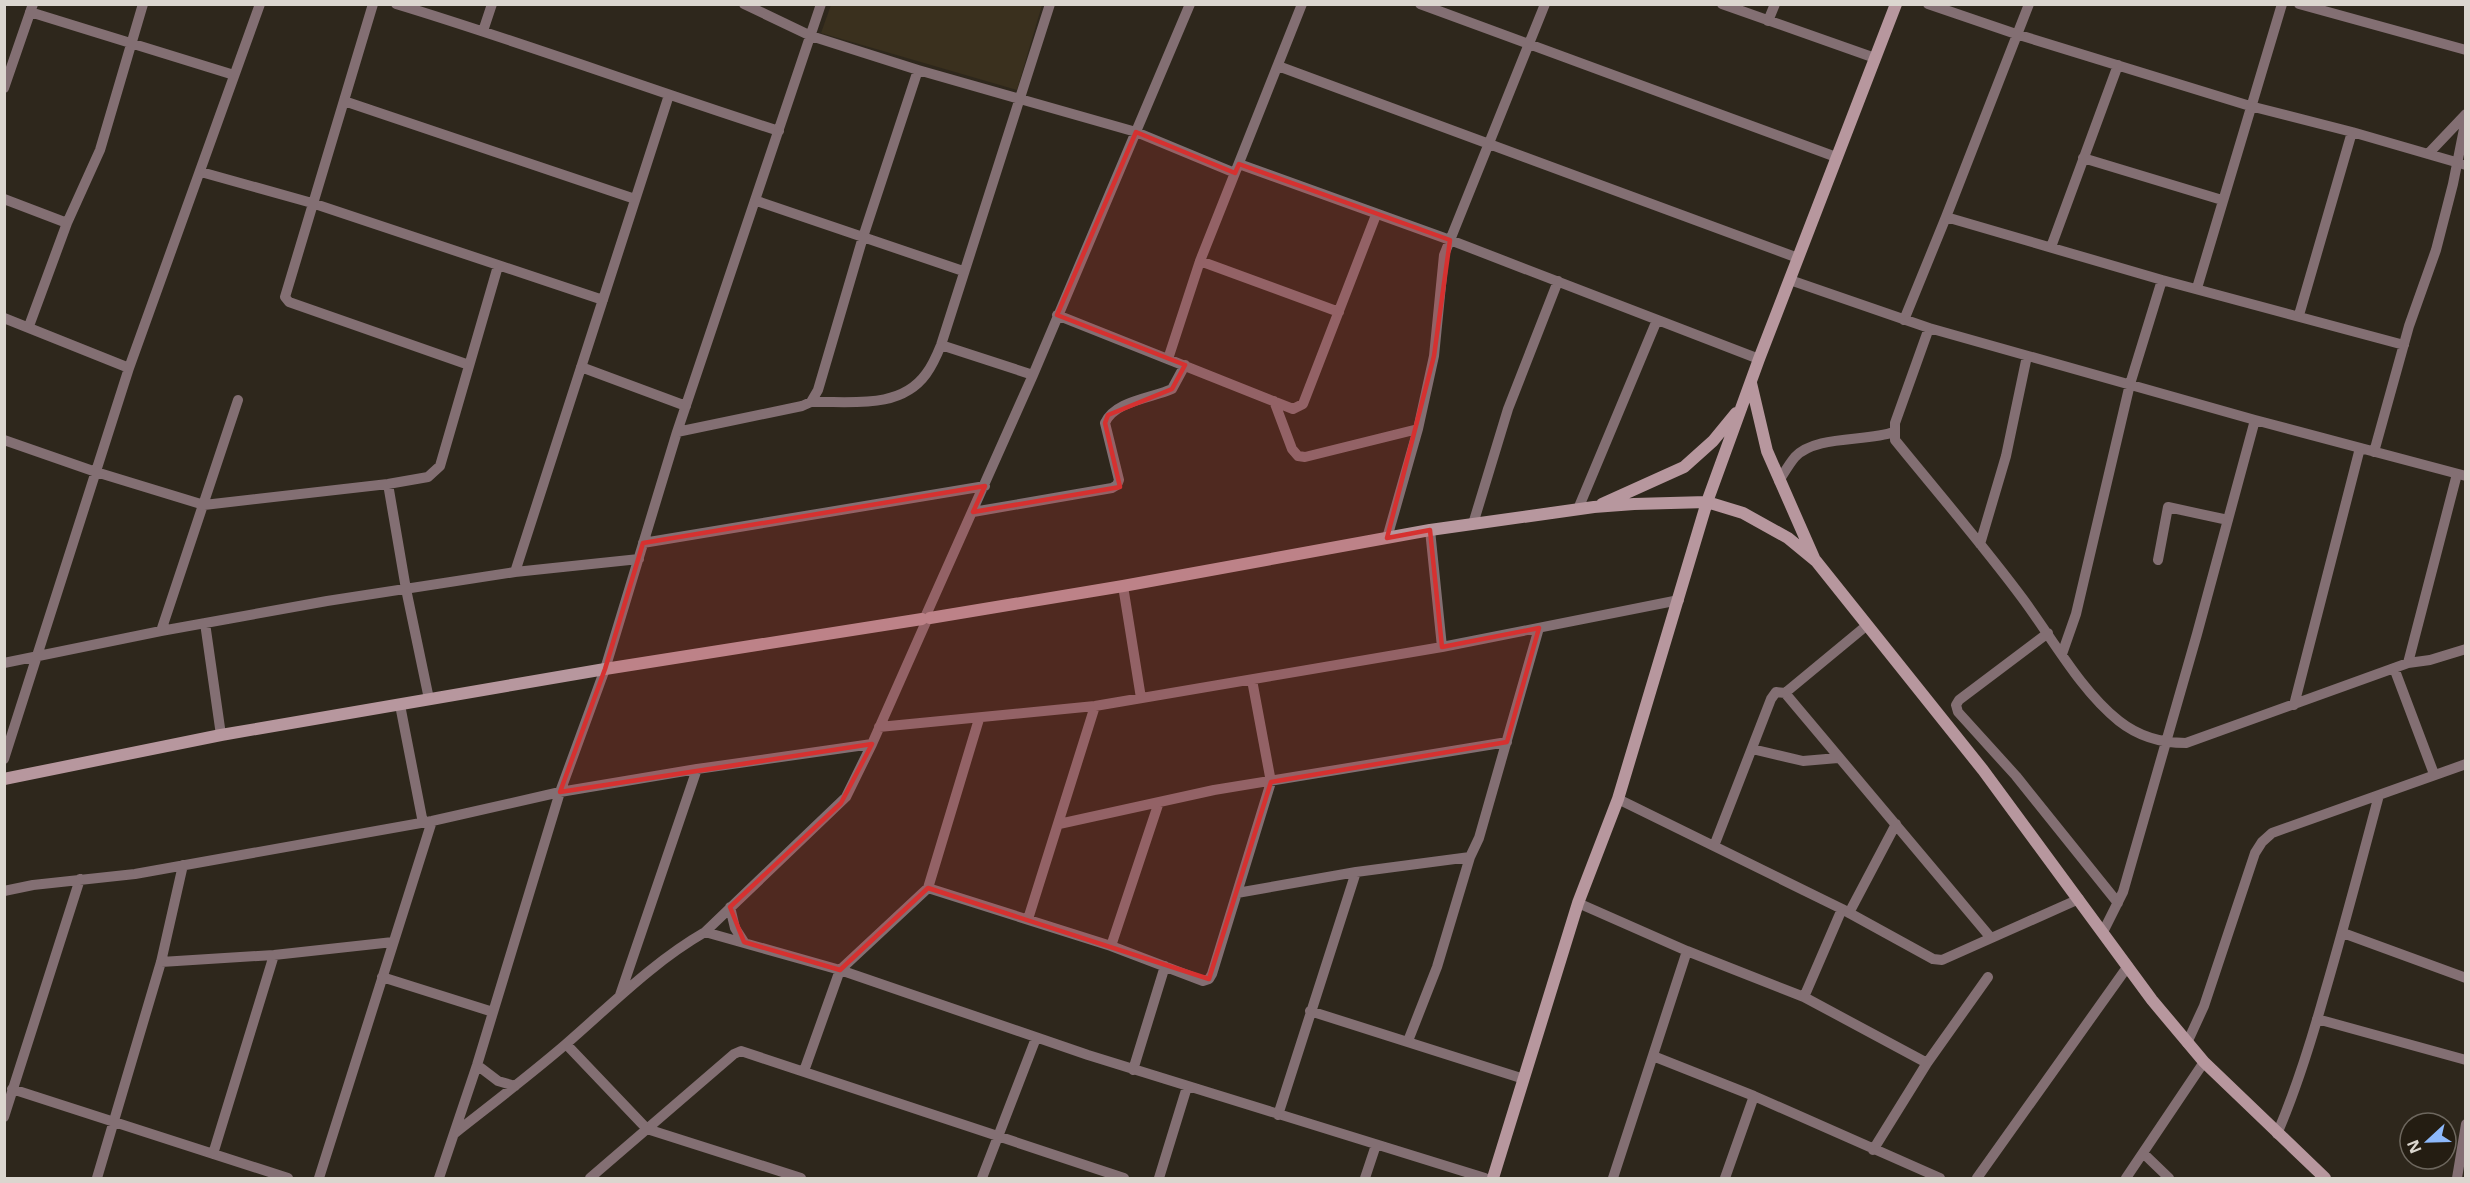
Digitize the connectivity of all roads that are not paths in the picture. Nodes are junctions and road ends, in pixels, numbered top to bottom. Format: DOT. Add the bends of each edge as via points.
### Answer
graph roads {
  1 [pos="143,4"];
  2 [pos="260,4"];
  3 [pos="373,4"];
  4 [pos="396,4"];
  5 [pos="492,4"];
  6 [pos="744,4"];
  7 [pos="821,4"];
  8 [pos="1050,4"];
  9 [pos="1190,4"];
  10 [pos="1302,4"];
  11 [pos="1420,4"];
  12 [pos="1545,4"];
  13 [pos="1722,4"];
  14 [pos="1775,4"];
  15 [pos="1896,4"];
  16 [pos="1928,4"];
  17 [pos="2029,4"];
  18 [pos="2282,4"];
  19 [pos="2299,4"];
  20 [pos="32,8"];
  21 [pos="1768,21"];
  22 [pos="483,31"];
  23 [pos="2016,34"];
  24 [pos="811,36"];
  25 [pos="130,43"];
  26 [pos="1530,44"];
  27 [pos="2466,50"];
  28 [pos="1875,58"];
  29 [pos="2118,65"];
  30 [pos="1278,66"];
  31 [pos="918,70"];
  32 [pos="234,75"];
  33 [pos="4,88"];
  34 [pos="669,95"];
  35 [pos="1019,98"];
  36 [pos="344,101"];
  37 [pos="2250,106"];
  38 [pos="2466,114"];
  39 [pos="2466,119"];
  40 [pos="779,131"];
  41 [pos="1136,132"];
  42 [pos="2352,132"];
  43 [pos="1489,143"];
  44 [pos="2428,154"];
  45 [pos="1836,157"];
  46 [pos="2083,158"];
  47 [pos="2461,163"];
  48 [pos="1237,169"];
  49 [pos="201,172"];
  50 [pos="4,199"];
  51 [pos="635,199"];
  52 [pos="2222,200"];
  53 [pos="757,201"];
  54 [pos="312,203"];
  55 [pos="1376,215"];
  56 [pos="1946,217"];
  57 [pos="67,223"];
  58 [pos="863,237"];
  59 [pos="1450,240"];
  60 [pos="2051,248"];
  61 [pos="1798,258"];
  62 [pos="1200,261"];
  63 [pos="498,266"];
  64 [pos="963,271"];
  65 [pos="1790,280"];
  66 [pos="2162,280"];
  67 [pos="1558,281"];
  68 [pos="2197,288"];
  69 [pos="603,300"];
  70 [pos="1339,312"];
  71 [pos="1057,315"];
  72 [pos="2299,315"];
  73 [pos="4,318"];
  74 [pos="1657,320"];
  75 [pos="1904,320"];
  76 [pos="29,326"];
  77 [pos="1929,328"];
  78 [pos="941,345"];
  79 [pos="2404,345"];
  80 [pos="2027,356"];
  81 [pos="1168,359"];
  82 [pos="1759,359"];
  83 [pos="469,365"];
  84 [pos="1185,365"];
  85 [pos="581,367"];
  86 [pos="129,368"];
  87 [pos="1033,375"];
  88 [pos="1751,382"];
  89 [pos="2130,384"];
  90 [pos="238,400"];
  91 [pos="1274,401"];
  92 [pos="811,402"];
  93 [pos="1742,405"];
  94 [pos="686,406"];
  95 [pos="2254,420"];
  96 [pos="1418,429"];
  97 [pos="677,432"];
  98 [pos="1894,432"];
  99 [pos="4,440"];
  100 [pos="2360,448"];
  101 [pos="2374,452"];
  102 [pos="96,472"];
  103 [pos="2461,475"];
  104 [pos="1779,480"];
  105 [pos="388,484"];
  106 [pos="985,486"];
  107 [pos="1707,502"];
  108 [pos="204,506"];
  109 [pos="1594,507"];
  110 [pos="1578,509"];
  111 [pos="973,512"];
  112 [pos="2228,520"];
  113 [pos="1473,524"];
  114 [pos="1430,530"];
  115 [pos="1387,538"];
  116 [pos="643,543"];
  117 [pos="1980,544"];
  118 [pos="639,559"];
  119 [pos="2158,560"];
  120 [pos="1816,561"];
  121 [pos="515,572"];
  122 [pos="1123,586"];
  123 [pos="406,589"];
  124 [pos="1679,600"];
  125 [pos="926,619"];
  126 [pos="205,623"];
  127 [pos="1866,626"];
  128 [pos="1539,628"];
  129 [pos="161,631"];
  130 [pos="2048,633"];
  131 [pos="1442,647"];
  132 [pos="2466,649"];
  133 [pos="2062,654"];
  134 [pos="37,658"];
  135 [pos="4,663"];
  136 [pos="2408,663"];
  137 [pos="2394,668"];
  138 [pos="605,669"];
  139 [pos="1252,680"];
  140 [pos="1785,693"];
  141 [pos="1141,698"];
  142 [pos="429,699"];
  143 [pos="400,705"];
  144 [pos="2294,705"];
  145 [pos="1095,706"];
  146 [pos="979,719"];
  147 [pos="879,727"];
  148 [pos="221,735"];
  149 [pos="1507,742"];
  150 [pos="2166,743"];
  151 [pos="872,744"];
  152 [pos="1752,749"];
  153 [pos="1838,758"];
  154 [pos="4,759"];
  155 [pos="2466,764"];
  156 [pos="697,769"];
  157 [pos="2434,774"];
  158 [pos="4,779"];
  159 [pos="1271,782"];
  160 [pos="560,792"];
  161 [pos="2379,795"];
  162 [pos="1618,799"];
  163 [pos="1159,802"];
  164 [pos="427,822"];
  165 [pos="1059,824"];
  166 [pos="1896,824"];
  167 [pos="1714,846"];
  168 [pos="1470,857"];
  169 [pos="183,865"];
  170 [pos="1356,872"];
  171 [pos="80,879"];
  172 [pos="928,888"];
  173 [pos="4,891"];
  174 [pos="1237,893"];
  175 [pos="2079,899"];
  176 [pos="1578,903"];
  177 [pos="2118,903"];
  178 [pos="730,907"];
  179 [pos="1846,911"];
  180 [pos="1028,919"];
  181 [pos="705,932"];
  182 [pos="2103,932"];
  183 [pos="2343,933"];
  184 [pos="1991,938"];
  185 [pos="393,942"];
  186 [pos="744,942"];
  187 [pos="1111,946"];
  188 [pos="1687,951"];
  189 [pos="274,954"];
  190 [pos="161,962"];
  191 [pos="1165,966"];
  192 [pos="2128,966"];
  193 [pos="840,970"];
  194 [pos="382,977"];
  195 [pos="1988,977"];
  196 [pos="2466,978"];
  197 [pos="620,995"];
  198 [pos="1804,997"];
  199 [pos="1310,1011"];
  200 [pos="493,1012"];
  201 [pos="2317,1019"];
  202 [pos="1036,1038"];
  203 [pos="1408,1041"];
  204 [pos="2187,1043"];
  205 [pos="566,1044"];
  206 [pos="1653,1056"];
  207 [pos="2466,1060"];
  208 [pos="2204,1062"];
  209 [pos="1927,1063"];
  210 [pos="477,1065"];
  211 [pos="1133,1070"];
  212 [pos="804,1071"];
  213 [pos="1524,1079"];
  214 [pos="515,1086"];
  215 [pos="1187,1087"];
  216 [pos="12,1089"];
  217 [pos="1754,1096"];
  218 [pos="1278,1115"];
  219 [pos="4,1117"];
  220 [pos="115,1121"];
  221 [pos="2466,1124"];
  222 [pos="647,1129"];
  223 [pos="455,1132"];
  224 [pos="2277,1134"];
  225 [pos="997,1136"];
  226 [pos="1376,1145"];
  227 [pos="1873,1150"];
  228 [pos="2143,1153"];
  229 [pos="213,1154"];
  230 [pos="97,1179"];
  231 [pos="288,1179"];
  232 [pos="319,1179"];
  233 [pos="440,1179"];
  234 [pos="590,1179"];
  235 [pos="801,1179"];
  236 [pos="982,1179"];
  237 [pos="1124,1179"];
  238 [pos="1159,1179"];
  239 [pos="1365,1179"];
  240 [pos="1485,1179"];
  241 [pos="1493,1179"];
  242 [pos="1613,1179"];
  243 [pos="1725,1179"];
  244 [pos="1940,1179"];
  245 [pos="1977,1179"];
  246 [pos="2126,1179"];
  247 [pos="2169,1179"];
  248 [pos="2325,1179"];
  249 [pos="2457,1179"];
  1 -- 25 [label="street"];
  2 -- 32 [label="street"];
  3 -- 36 [label="street"];
  4 -- 22 [label="street"];
  5 -- 22 [label="street"];
  6 -- 24 [label="street"];
  7 -- 24 [label="street"];
  8 -- 35 [label="street"];
  9 -- 41 [label="street"];
  10 -- 30 [label="street"];
  11 -- 26 [label="street"];
  12 -- 26 [label="street"];
  13 -- 21 [label="street"];
  14 -- 21 [label="street"];
  15 -- 28 [label="street"];
  16 -- 23 [label="street"];
  17 -- 23 [label="street"];
  18 -- 37 [label="street"];
  19 -- 27 [label="street"];
  20 -- 25 [label="street"];
  20 -- 33 [label="street"];
  21 -- 28 [label="street"];
  22 -- 34 [label="street"];
  23 -- 29 [label="street"];
  23 -- 56 [label="street"];
  24 -- 31 [label="street"];
  24 -- 40 [label="street"];
  25 -- 32 [label="street"];
  25 -- 57 [label="street" via="100,150"];
  26 -- 43 [label="street"];
  26 -- 45 [label="street"];
  28 -- 45 [label="street"];
  29 -- 37 [label="street"];
  29 -- 46 [label="street"];
  30 -- 43 [label="street"];
  30 -- 48 [label="street"];
  31 -- 35 [label="street"];
  31 -- 58 [label="street"];
  32 -- 49 [label="street"];
  34 -- 40 [label="street"];
  34 -- 51 [label="street"];
  35 -- 41 [label="street"];
  35 -- 64 [label="street"];
  36 -- 51 [label="street"];
  36 -- 54 [label="street"];
  37 -- 42 [label="street"];
  37 -- 52 [label="street"];
  38 -- 44 [label="street"];
  39 -- 47 [label="street"];
  40 -- 53 [label="street"];
  41 -- 48 [label="street"];
  41 -- 71 [label="street"];
  42 -- 44 [label="street"];
  42 -- 72 [label="street"];
  43 -- 59 [label="street"];
  43 -- 61 [label="street"];
  44 -- 47 [label="street"];
  45 -- 61 [label="street"];
  46 -- 52 [label="street"];
  46 -- 60 [label="street"];
  47 -- 79 [label="street"];
  48 -- 55 [label="street"];
  48 -- 62 [label="street"];
  49 -- 54 [label="street"];
  49 -- 86 [label="street"];
  50 -- 57 [label="street"];
  51 -- 69 [label="street"];
  52 -- 68 [label="street"];
  53 -- 58 [label="street"];
  53 -- 94 [label="street"];
  54 -- 63 [label="street"];
  54 -- 83 [label="street" via="286,299"];
  55 -- 59 [label="street"];
  55 -- 70 [label="street"];
  56 -- 60 [label="street"];
  56 -- 75 [label="street"];
  57 -- 76 [label="street"];
  58 -- 64 [label="street"];
  58 -- 92 [label="street" via="818,390"];
  59 -- 67 [label="street"];
  59 -- 96 [label="street" via="1444,255 1434,356"];
  60 -- 66 [label="street"];
  61 -- 65 [label="street"];
  62 -- 70 [label="street"];
  62 -- 81 [label="street"];
  63 -- 69 [label="street"];
  63 -- 83 [label="street"];
  64 -- 78 [label="street"];
  65 -- 75 [label="street"];
  65 -- 82 [label="street"];
  66 -- 68 [label="street"];
  66 -- 89 [label="street"];
  67 -- 74 [label="street"];
  67 -- 113 [label="street" via="1508,409"];
  68 -- 72 [label="street"];
  69 -- 85 [label="street"];
  70 -- 91 [label="street" via="1303,404 1293,409"];
  71 -- 81 [label="street"];
  71 -- 87 [label="street"];
  72 -- 79 [label="street"];
  73 -- 76 [label="street"];
  74 -- 82 [label="street"];
  74 -- 110 [label="street"];
  75 -- 77 [label="street"];
  76 -- 86 [label="street"];
  77 -- 80 [label="street"];
  77 -- 98 [label="street"];
  78 -- 87 [label="street"];
  78 -- 92 [label="street" via="926,374 903,395 887,400"];
  79 -- 101 [label="street"];
  80 -- 89 [label="street"];
  80 -- 117 [label="street" via="2006,456"];
  81 -- 84 [label="street"];
  82 -- 88 [label="street"];
  83 -- 105 [label="street" via="437,471 428,477"];
  84 -- 91 [label="street"];
  84 -- 111 [label="street" via="1173,389 1108,415 1105,423 1117,485"];
  85 -- 94 [label="street"];
  85 -- 121 [label="street"];
  86 -- 102 [label="street"];
  87 -- 106 [label="street"];
  88 -- 93 [label="street"];
  88 -- 104 [label="street" via="1767,451"];
  89 -- 95 [label="street"];
  89 -- 133 [label="street" via="2071,635"];
  90 -- 108 [label="street"];
  91 -- 96 [label="street" via="1292,450 1298,456"];
  92 -- 97 [label="street"];
  93 -- 107 [label="street"];
  93 -- 109 [label="street" via="1713,441 1684,467"];
  94 -- 97 [label="street"];
  95 -- 100 [label="street"];
  95 -- 112 [label="street"];
  96 -- 115 [label="street"];
  97 -- 116 [label="street"];
  98 -- 104 [label="street" via="1808,448 1795,457"];
  98 -- 117 [label="street" via="1895,440"];
  99 -- 102 [label="street"];
  100 -- 101 [label="street"];
  100 -- 144 [label="street"];
  101 -- 103 [label="street"];
  102 -- 108 [label="street"];
  102 -- 134 [label="street"];
  103 -- 136 [label="street"];
  104 -- 120 [label="street"];
  105 -- 108 [label="street"];
  105 -- 123 [label="street"];
  106 -- 111 [label="street"];
  106 -- 116 [label="street"];
  107 -- 109 [label="street"];
  107 -- 120 [label="street" via="1767,524"];
  107 -- 124 [label="street"];
  108 -- 129 [label="street"];
  109 -- 110 [label="street"];
  110 -- 113 [label="street"];
  111 -- 125 [label="street"];
  112 -- 119 [label="street" via="2168,507"];
  112 -- 150 [label="street"];
  113 -- 114 [label="street"];
  114 -- 115 [label="street"];
  114 -- 131 [label="street"];
  115 -- 122 [label="street"];
  116 -- 118 [label="street"];
  117 -- 130 [label="street"];
  118 -- 121 [label="street"];
  118 -- 138 [label="street"];
  120 -- 127 [label="street"];
  121 -- 123 [label="street"];
  122 -- 125 [label="street"];
  122 -- 141 [label="street"];
  123 -- 126 [label="street"];
  123 -- 142 [label="street"];
  124 -- 128 [label="street"];
  124 -- 162 [label="street"];
  125 -- 138 [label="street"];
  125 -- 147 [label="street"];
  126 -- 129 [label="street"];
  126 -- 148 [label="street"];
  127 -- 140 [label="street"];
  127 -- 175 [label="street" via="1983,770"];
  128 -- 131 [label="street"];
  128 -- 149 [label="street"];
  129 -- 134 [label="street"];
  130 -- 133 [label="street"];
  130 -- 177 [label="street" via="1956,705"];
  131 -- 139 [label="street"];
  132 -- 136 [label="street"];
  133 -- 150 [label="street" via="2118,721"];
  134 -- 135 [label="street"];
  134 -- 154 [label="street"];
  136 -- 137 [label="street"];
  137 -- 144 [label="street"];
  137 -- 157 [label="street"];
  138 -- 142 [label="street"];
  138 -- 160 [label="street"];
  139 -- 141 [label="street"];
  139 -- 159 [label="street"];
  140 -- 152 [label="street" via="1776,692 1771,699"];
  140 -- 153 [label="street"];
  141 -- 145 [label="street"];
  142 -- 143 [label="street"];
  143 -- 148 [label="street"];
  143 -- 164 [label="street"];
  144 -- 150 [label="street" via="2186,743"];
  145 -- 146 [label="street"];
  145 -- 165 [label="street"];
  146 -- 147 [label="street"];
  146 -- 172 [label="street"];
  147 -- 151 [label="street"];
  148 -- 158 [label="street"];
  149 -- 159 [label="street"];
  149 -- 168 [label="street"];
  150 -- 177 [label="street"];
  151 -- 156 [label="street"];
  151 -- 178 [label="street" via="841,803"];
  152 -- 153 [label="street" via="1803,761"];
  152 -- 167 [label="street"];
  153 -- 166 [label="street"];
  155 -- 157 [label="street"];
  156 -- 160 [label="street"];
  156 -- 197 [label="street"];
  157 -- 161 [label="street"];
  159 -- 163 [label="street"];
  159 -- 174 [label="street"];
  160 -- 164 [label="street"];
  160 -- 200 [label="street"];
  161 -- 183 [label="street"];
  161 -- 204 [label="street" via="2272,833 2262,842"];
  162 -- 167 [label="street"];
  162 -- 176 [label="street"];
  163 -- 165 [label="street"];
  163 -- 187 [label="street"];
  164 -- 169 [label="street"];
  164 -- 185 [label="street"];
  165 -- 180 [label="street"];
  166 -- 179 [label="street"];
  166 -- 184 [label="street"];
  167 -- 179 [label="street"];
  168 -- 170 [label="street"];
  168 -- 203 [label="street" via="1434,974"];
  169 -- 171 [label="street"];
  169 -- 190 [label="street"];
  170 -- 174 [label="street"];
  170 -- 199 [label="street"];
  171 -- 173 [label="street"];
  171 -- 216 [label="street"];
  172 -- 180 [label="street"];
  172 -- 193 [label="street"];
  174 -- 191 [label="street" via="1209,979 1203,981"];
  175 -- 182 [label="street"];
  175 -- 184 [label="street"];
  176 -- 188 [label="street"];
  176 -- 213 [label="street"];
  177 -- 182 [label="street"];
  178 -- 181 [label="street"];
  178 -- 186 [label="street" via="735,928"];
  179 -- 184 [label="street" via="1933,959 1942,960"];
  179 -- 198 [label="street"];
  180 -- 187 [label="street"];
  181 -- 186 [label="street"];
  181 -- 197 [label="street"];
  182 -- 192 [label="street"];
  183 -- 196 [label="street"];
  183 -- 201 [label="street"];
  185 -- 189 [label="street"];
  185 -- 194 [label="street"];
  186 -- 193 [label="street"];
  187 -- 191 [label="street"];
  188 -- 198 [label="street"];
  188 -- 206 [label="street"];
  189 -- 190 [label="street"];
  189 -- 229 [label="street"];
  190 -- 220 [label="street"];
  191 -- 211 [label="street"];
  192 -- 204 [label="street"];
  192 -- 245 [label="street"];
  193 -- 202 [label="street"];
  193 -- 212 [label="street"];
  194 -- 200 [label="street"];
  194 -- 232 [label="street"];
  195 -- 209 [label="street"];
  197 -- 205 [label="street"];
  198 -- 209 [label="street"];
  199 -- 203 [label="street"];
  199 -- 218 [label="street"];
  200 -- 210 [label="street"];
  201 -- 207 [label="street"];
  201 -- 224 [label="street" via="2291,1103"];
  202 -- 211 [label="street"];
  202 -- 225 [label="street"];
  203 -- 213 [label="street"];
  204 -- 208 [label="street"];
  205 -- 214 [label="street"];
  205 -- 222 [label="street"];
  206 -- 217 [label="street"];
  206 -- 242 [label="street"];
  208 -- 224 [label="street"];
  208 -- 228 [label="street"];
  209 -- 227 [label="street"];
  210 -- 214 [label="street" via="498,1081"];
  210 -- 223 [label="street"];
  211 -- 215 [label="street"];
  212 -- 222 [label="street" via="738,1052"];
  212 -- 225 [label="street"];
  213 -- 241 [label="street"];
  214 -- 223 [label="street"];
  215 -- 218 [label="street"];
  215 -- 238 [label="street"];
  216 -- 219 [label="street"];
  216 -- 220 [label="street"];
  217 -- 227 [label="street"];
  217 -- 243 [label="street"];
  218 -- 226 [label="street"];
  220 -- 229 [label="street"];
  220 -- 230 [label="street"];
  221 -- 249 [label="street"];
  222 -- 234 [label="street"];
  222 -- 235 [label="street"];
  223 -- 233 [label="street"];
  224 -- 248 [label="street"];
  225 -- 236 [label="street"];
  225 -- 237 [label="street"];
  226 -- 239 [label="street"];
  226 -- 240 [label="street"];
  227 -- 244 [label="street"];
  228 -- 246 [label="street"];
  228 -- 247 [label="street"];
  229 -- 231 [label="street"];
}
